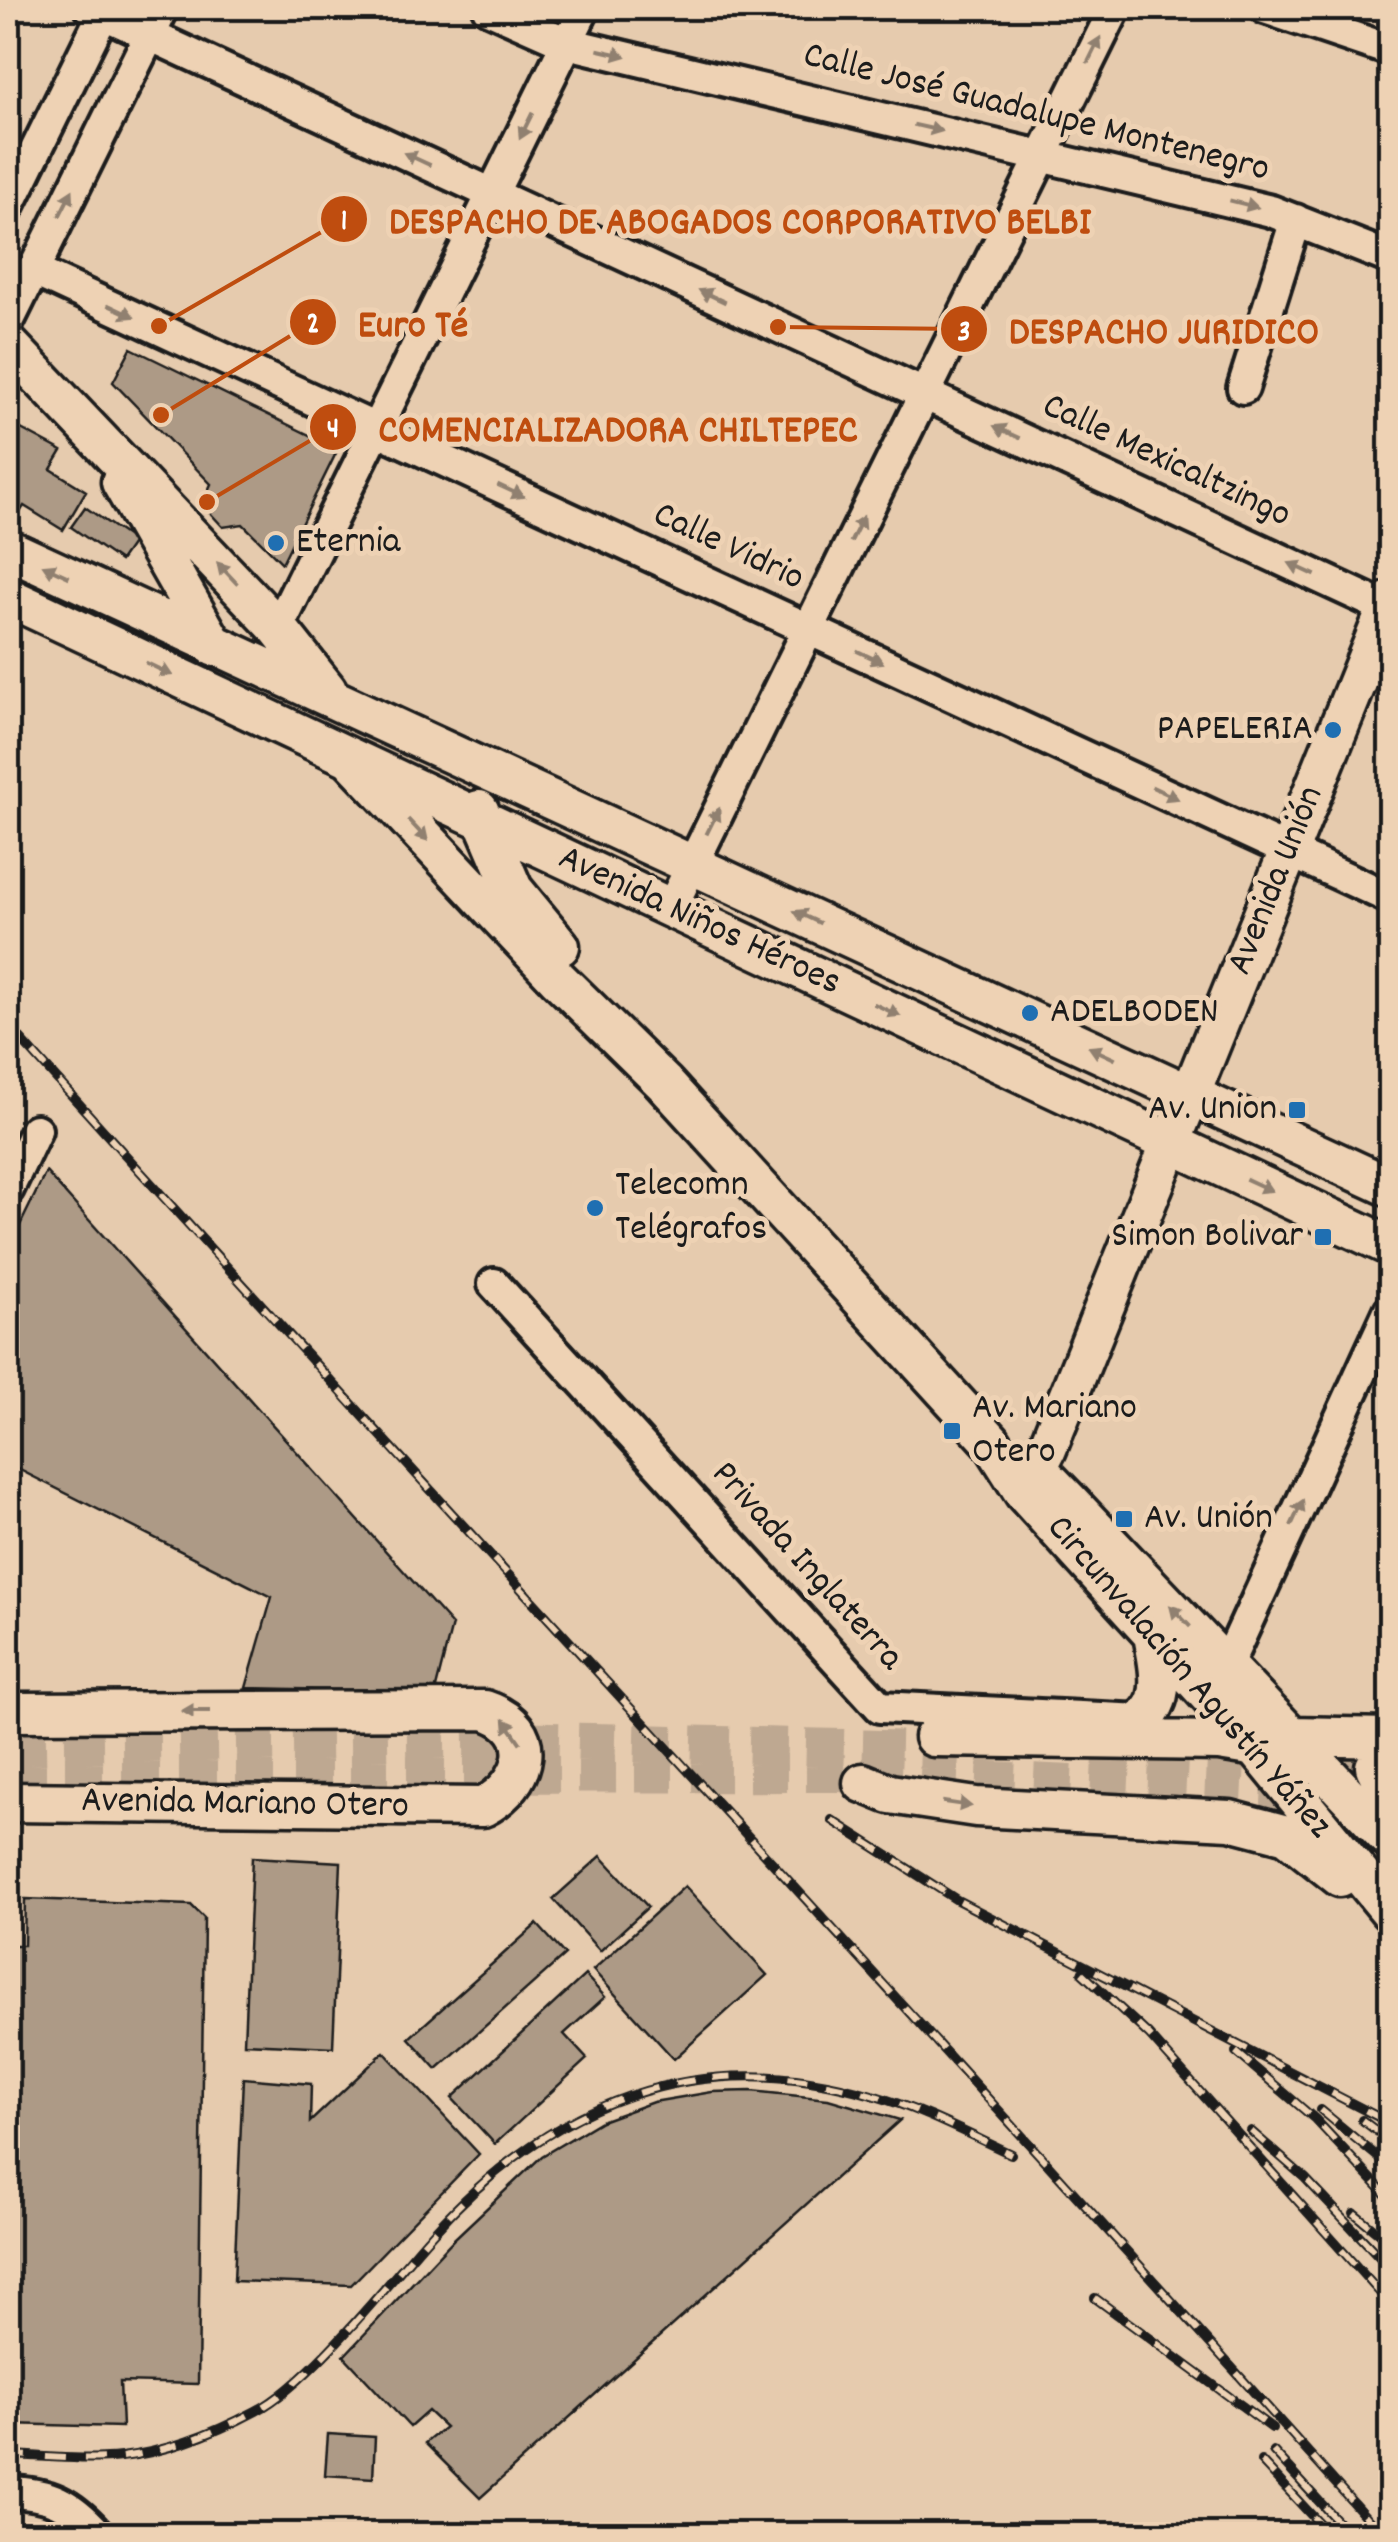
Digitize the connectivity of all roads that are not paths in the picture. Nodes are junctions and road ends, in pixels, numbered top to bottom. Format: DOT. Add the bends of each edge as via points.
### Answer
graph roads {
  1 [pos="488,8"];
  2 [pos="584,8"];
  3 [pos="1115,8"];
  4 [pos="1266,8"];
  5 [pos="100,9"];
  6 [pos="156,21"];
  7 [pos="567,43"];
  8 [pos="1390,50"];
  9 [pos="1042,155"];
  10 [pos="492,194"];
  11 [pos="8,207"];
  12 [pos="1296,220"];
  13 [pos="1390,258"];
  14 [pos="32,270"];
  15 [pos="8,322"];
  16 [pos="8,344"];
  17 [pos="1243,388"];
  18 [pos="924,394"];
  19 [pos="376,429"];
  20 [pos="100,445"];
  21 [pos="160,548"];
  22 [pos="8,549"];
  23 [pos="8,597"];
  24 [pos="116,599"];
  25 [pos="1390,607"];
  26 [pos="278,628"];
  27 [pos="808,628"];
  28 [pos="212,641"];
  29 [pos="335,700"];
  30 [pos="245,711"];
  31 [pos="351,760"];
  32 [pos="466,761"];
  33 [pos="482,820"];
  34 [pos="1289,851"];
  35 [pos="692,865"];
  36 [pos="1390,898"];
  37 [pos="670,908"];
  38 [pos="664,1083"];
  39 [pos="1190,1094"];
  40 [pos="36,1130"];
  41 [pos="1170,1144"];
  42 [pos="1390,1187"];
  43 [pos="8,1189"];
  44 [pos="1390,1246"];
  45 [pos="494,1284"];
  46 [pos="1390,1310"];
  47 [pos="1031,1480"];
  48 [pos="1153,1635"];
  49 [pos="1227,1665"];
  50 [pos="8,1712"];
  51 [pos="1145,1720"];
  52 [pos="1292,1736"];
  53 [pos="934,1737"];
  54 [pos="1390,1738"];
  55 [pos="1094,1743"];
  56 [pos="1252,1743"];
  57 [pos="1390,1752"];
  58 [pos="863,1783"];
  59 [pos="1390,1797"];
  60 [pos="8,1802"];
  61 [pos="1390,1843"];
  62 [pos="1390,1910"];
  63 [pos="1390,1923"];
  64 [pos="8,2492"];
  65 [pos="98,2534"];
  1 -- 7 [label="street, Calle José Guadalupe Montenegro"];
  2 -- 7 [label="street"];
  9 -- 3 [label="street, one-way"];
  4 -- 8 [label="street"];
  5 -- 6 [label="street, Calle Mexicaltzingo"];
  5 -- 11 [label="street"];
  10 -- 6 [label="street, Calle Mexicaltzingo, one-way"];
  14 -- 6 [label="street, one-way"];
  7 -- 9 [label="street, Calle José Guadalupe Montenegro, one-way"];
  7 -- 10 [label="street, one-way"];
  9 -- 12 [label="street, Calle José Guadalupe Montenegro, one-way"];
  9 -- 18 [label="street"];
  18 -- 10 [label="street, Calle Mexicaltzingo, one-way"];
  10 -- 19 [label="street"];
  12 -- 13 [label="street, Calle José Guadalupe Montenegro"];
  12 -- 17 [label="street"];
  14 -- 15 [label="street"];
  14 -- 19 [label="street, Calle Vidrio, one-way"];
  16 -- 20 [label="main road"];
  25 -- 18 [label="street, Calle Mexicaltzingo, one-way"];
  27 -- 18 [label="street, one-way"];
  19 -- 26 [label="street"];
  19 -- 27 [label="street, Calle Vidrio, one-way"];
  20 -- 21 [label="main road"];
  26 -- 20 [label="main road, one-way"];
  21 -- 24 [label="main road" via="145,579"];
  21 -- 28 [label="main road"];
  24 -- 22 [label="main road, Avenida Niños Héroes, one-way"];
  23 -- 30 [label="main road, Avenida Niños Héroes, one-way"];
  24 -- 28 [label="main road, Avenida Niños Héroes"];
  25 -- 34 [label="main road, Avenida Unión"];
  26 -- 29 [label="main road"];
  27 -- 34 [label="street, Calle Vidrio, one-way"];
  35 -- 27 [label="street, one-way"];
  28 -- 29 [label="main road, Avenida Niños Héroes"];
  28 -- 30 [label="main road"];
  29 -- 32 [label="main road, Avenida Niños Héroes"];
  30 -- 31 [label="main road, Avenida Niños Héroes"];
  31 -- 33 [label="main road, Avenida Niños Héroes"];
  31 -- 38 [label="main road, Circunvalación Agustín Yáñez, one-way"];
  32 -- 33 [label="main road, Circunvalación Agustín Yáñez"];
  32 -- 35 [label="main road, Avenida Niños Héroes"];
  33 -- 37 [label="main road, Avenida Niños Héroes"];
  33 -- 38 [label="main road, Circunvalación Agustín Yáñez" via="513,889"];
  34 -- 36 [label="street, Calle Vidrio"];
  34 -- 39 [label="main road, Avenida Unión"];
  35 -- 37 [label="street"];
  39 -- 35 [label="main road, Avenida Niños Héroes, one-way"];
  37 -- 41 [label="main road, Avenida Niños Héroes, one-way"];
  38 -- 47 [label="main road, Circunvalación Agustín Yáñez"];
  39 -- 41 [label="main road, Avenida Unión"];
  39 -- 42 [label="main road, Avenida Niños Héroes"];
  40 -- 43 [label="street"];
  41 -- 44 [label="main road, Avenida Niños Héroes, one-way"];
  41 -- 47 [label="main road, Avenida Unión"];
  45 -- 51 [label="street, Privada Inglaterra" via="880,1706"];
  49 -- 46 [label="street, one-way"];
  47 -- 48 [label="main road, Circunvalación Agustín Yáñez"];
  49 -- 47 [label="main road, Circunvalación Agustín Yáñez, one-way"];
  48 -- 51 [label="main road" via="1162,1686"];
  48 -- 56 [label="main road, Circunvalación Agustín Yáñez"];
  49 -- 52 [label="main road, Circunvalación Agustín Yáñez"];
  60 -- 50 [label="main road, Avenida Mariano Otero, one-way" via="483,1808 512,1784 522,1750 512,1725 485,1710"];
  51 -- 55 [label="main road"];
  52 -- 54 [label="main road"];
  52 -- 61 [label="main road, Circunvalación Agustín Yáñez"];
  53 -- 55 [label="main road"];
  55 -- 56 [label="main road"];
  56 -- 61 [label="main road" via="1307,1775 1358,1827"];
  56 -- 62 [label="main road, Circunvalación Agustín Yáñez"];
  57 -- 59 [label="main road" via="1376,1767"];
  58 -- 63 [label="main road, one-way" via="890,1794 976,1807 1259,1826 1311,1850"];
  64 -- 65 [label="street" via="63,2500"];
}
